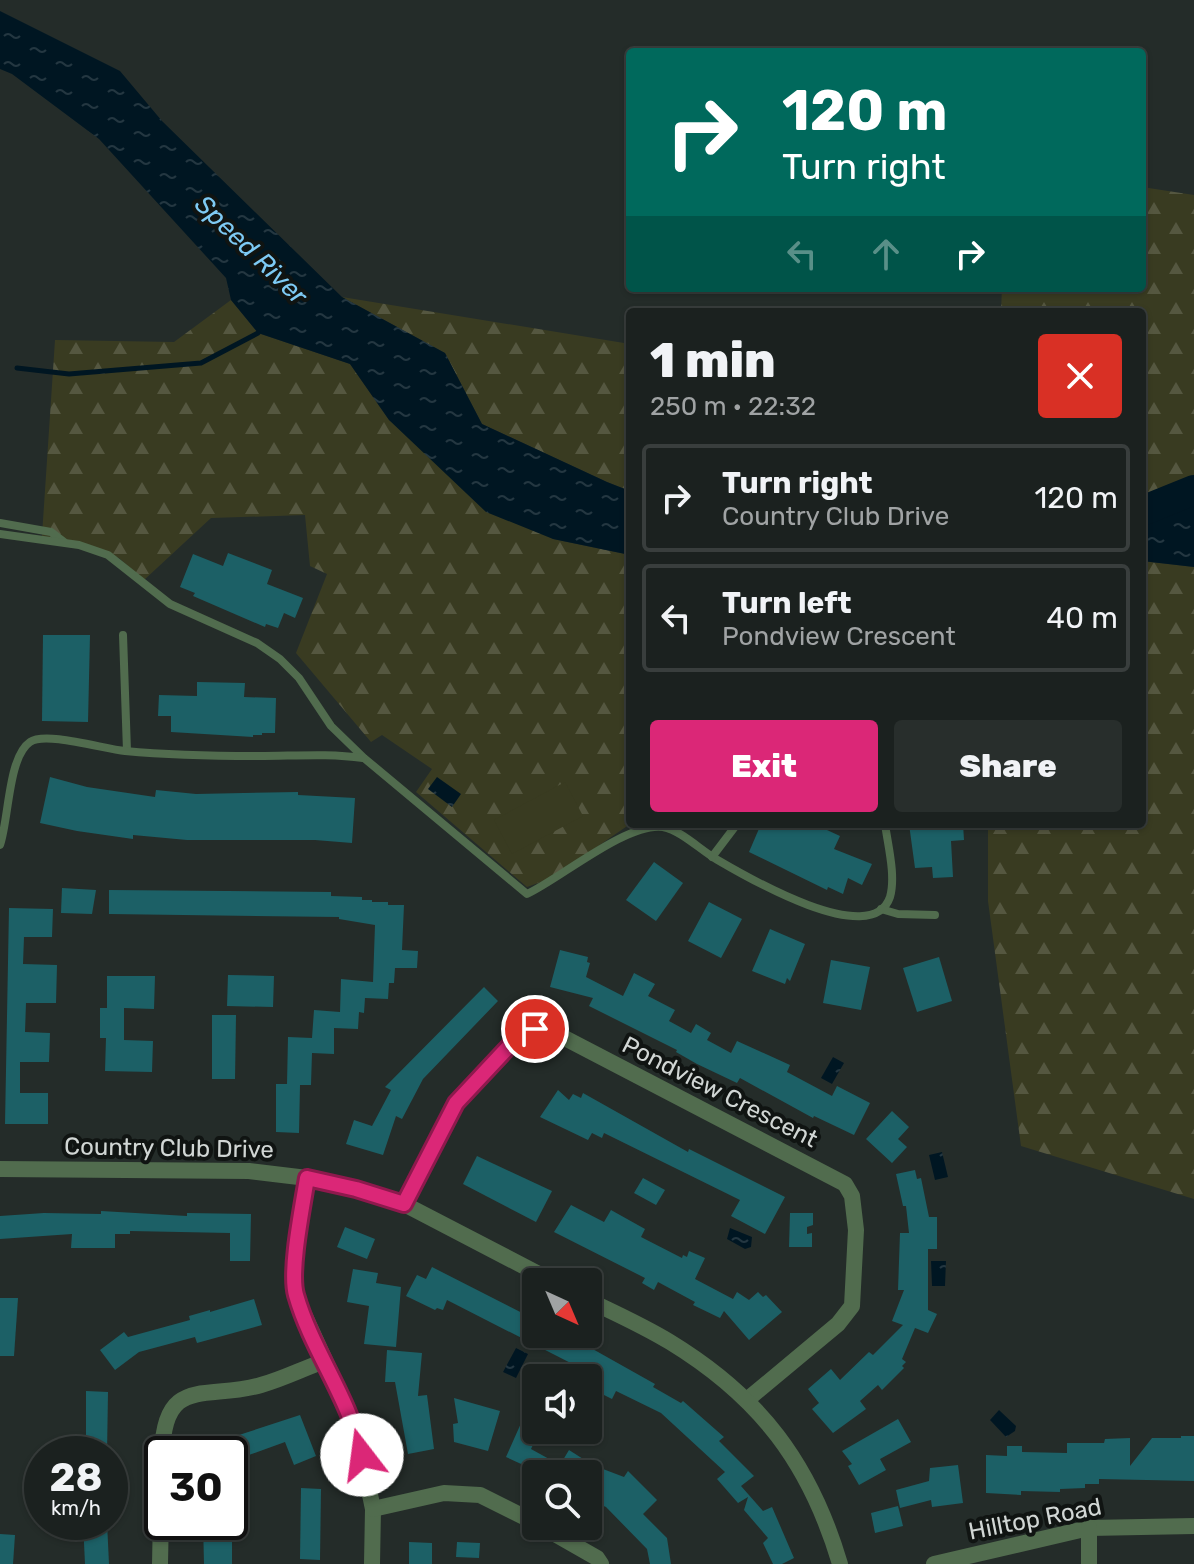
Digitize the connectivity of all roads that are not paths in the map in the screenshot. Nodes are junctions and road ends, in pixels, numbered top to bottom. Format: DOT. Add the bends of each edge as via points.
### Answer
graph roads {
  1 [pos="0,523"];
  2 [pos="0,534"];
  3 [pos="64,543"];
  4 [pos="123,635"];
  5 [pos="127,751"];
  6 [pos="364,758"];
  7 [pos="654,828"];
  8 [pos="665,828"];
  9 [pos="734,828"];
  10 [pos="885,828"];
  11 [pos="0,845"];
  12 [pos="712,857"];
  13 [pos="881,909"];
  14 [pos="935,915"];
  15 [pos="0,1169"];
  16 [pos="307,1178"];
  17 [pos="404,1204"];
  18 [pos="527,1268"];
  19 [pos="602,1307"];
  20 [pos="325,1361"];
  21 [pos="748,1399"];
  22 [pos="163,1436"];
  23 [pos="373,1509"];
  24 [pos="522,1517"];
  25 [pos="1194,1526"];
  26 [pos="1089,1528"];
  27 [pos="160,1540"];
  28 [pos="565,1540"];
  29 [pos="160,1564"];
  30 [pos="372,1564"];
  31 [pos="601,1564"];
  32 [pos="840,1564"];
  33 [pos="934,1564"];
  34 [pos="1089,1564"];
  1 -- 3 [label="lane" via="51,532"];
  2 -- 3 [label="lane"];
  3 -- 6 [label="lane" via="108,555 170,604 257,643 280,659 331,726"];
  4 -- 5 [label="lane"];
  5 -- 6 [label="lane"];
  5 -- 11 [label="lane" via="52,737 27,743 18,756"];
  6 -- 7 [label="lane" via="527,894 623,837"];
  8 -- 12 [label="lane"];
  9 -- 12 [label="lane"];
  10 -- 13 [label="lane" via="891,884 889,900"];
  12 -- 13 [label="lane" via="839,916 865,918"];
  13 -- 14 [label="lane"];
  15 -- 16 [label="street, Country Club Drive" via="249,1171"];
  16 -- 17 [label="street, Country Club Drive"];
  16 -- 20 [label="street" via="294,1292"];
  17 -- 18 [label="street, Country Club Drive"];
  17 -- 21 [label="street, Pondview Crescent" via="456,1103 514,1041 535,1029 557,1034 845,1184 852,1196 856,1230 852,1306 838,1324"];
  19 -- 21 [label="street" via="667,1340"];
  20 -- 22 [label="street" via="260,1386 184,1398 170,1409"];
  20 -- 23 [label="street" via="356,1428"];
  21 -- 32 [label="street" via="807,1482"];
  23 -- 24 [label="street" via="444,1493 480,1495"];
  23 -- 30 [label="street"];
  25 -- 26 [label="street, Hilltop Road"];
  26 -- 33 [label="street, Hilltop Road"];
  26 -- 34 [label="street"];
  27 -- 29 [label="street"];
  28 -- 31 [label="street"];
}
